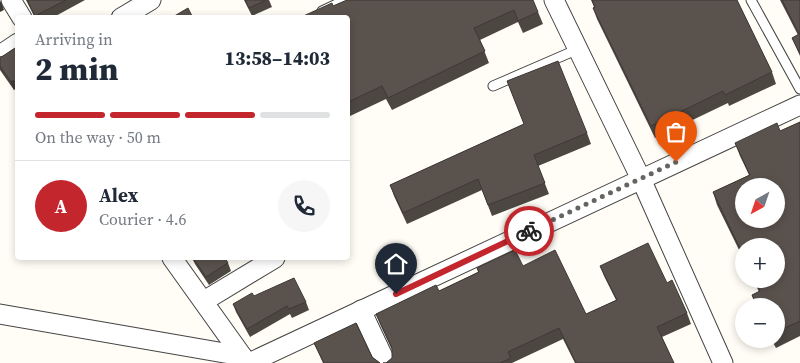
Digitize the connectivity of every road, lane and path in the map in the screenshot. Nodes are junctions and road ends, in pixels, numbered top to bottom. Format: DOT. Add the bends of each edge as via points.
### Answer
graph roads {
  1 [pos="11,0"];
  2 [pos="151,0"];
  3 [pos="345,0"];
  4 [pos="554,0"];
  5 [pos="752,0"];
  6 [pos="320,12"];
  7 [pos="20,15"];
  8 [pos="126,15"];
  9 [pos="15,45"];
  10 [pos="576,50"];
  11 [pos="0,55"];
  12 [pos="493,86"];
  13 [pos="800,89"];
  14 [pos="800,105"];
  15 [pos="641,179"];
  16 [pos="173,260"];
  17 [pos="272,260"];
  18 [pos="204,301"];
  19 [pos="361,310"];
  20 [pos="0,314"];
  21 [pos="246,361"];
  22 [pos="386,363"];
  23 [pos="723,363"];
  1 -- 7 [label="street"];
  2 -- 8 [label="street"];
  3 -- 6 [label="lane"];
  4 -- 10 [label="street"];
  5 -- 13 [label="lane"];
  9 -- 11 [label="street"];
  10 -- 12 [label="lane"];
  10 -- 15 [label="street"];
  14 -- 15 [label="street"];
  15 -- 19 [label="street"];
  15 -- 23 [label="street"];
  16 -- 18 [label="street"];
  17 -- 18 [label="street"];
  18 -- 21 [label="street"];
  19 -- 21 [label="street"];
  19 -- 22 [label="street"];
  20 -- 21 [label="street"];
}
